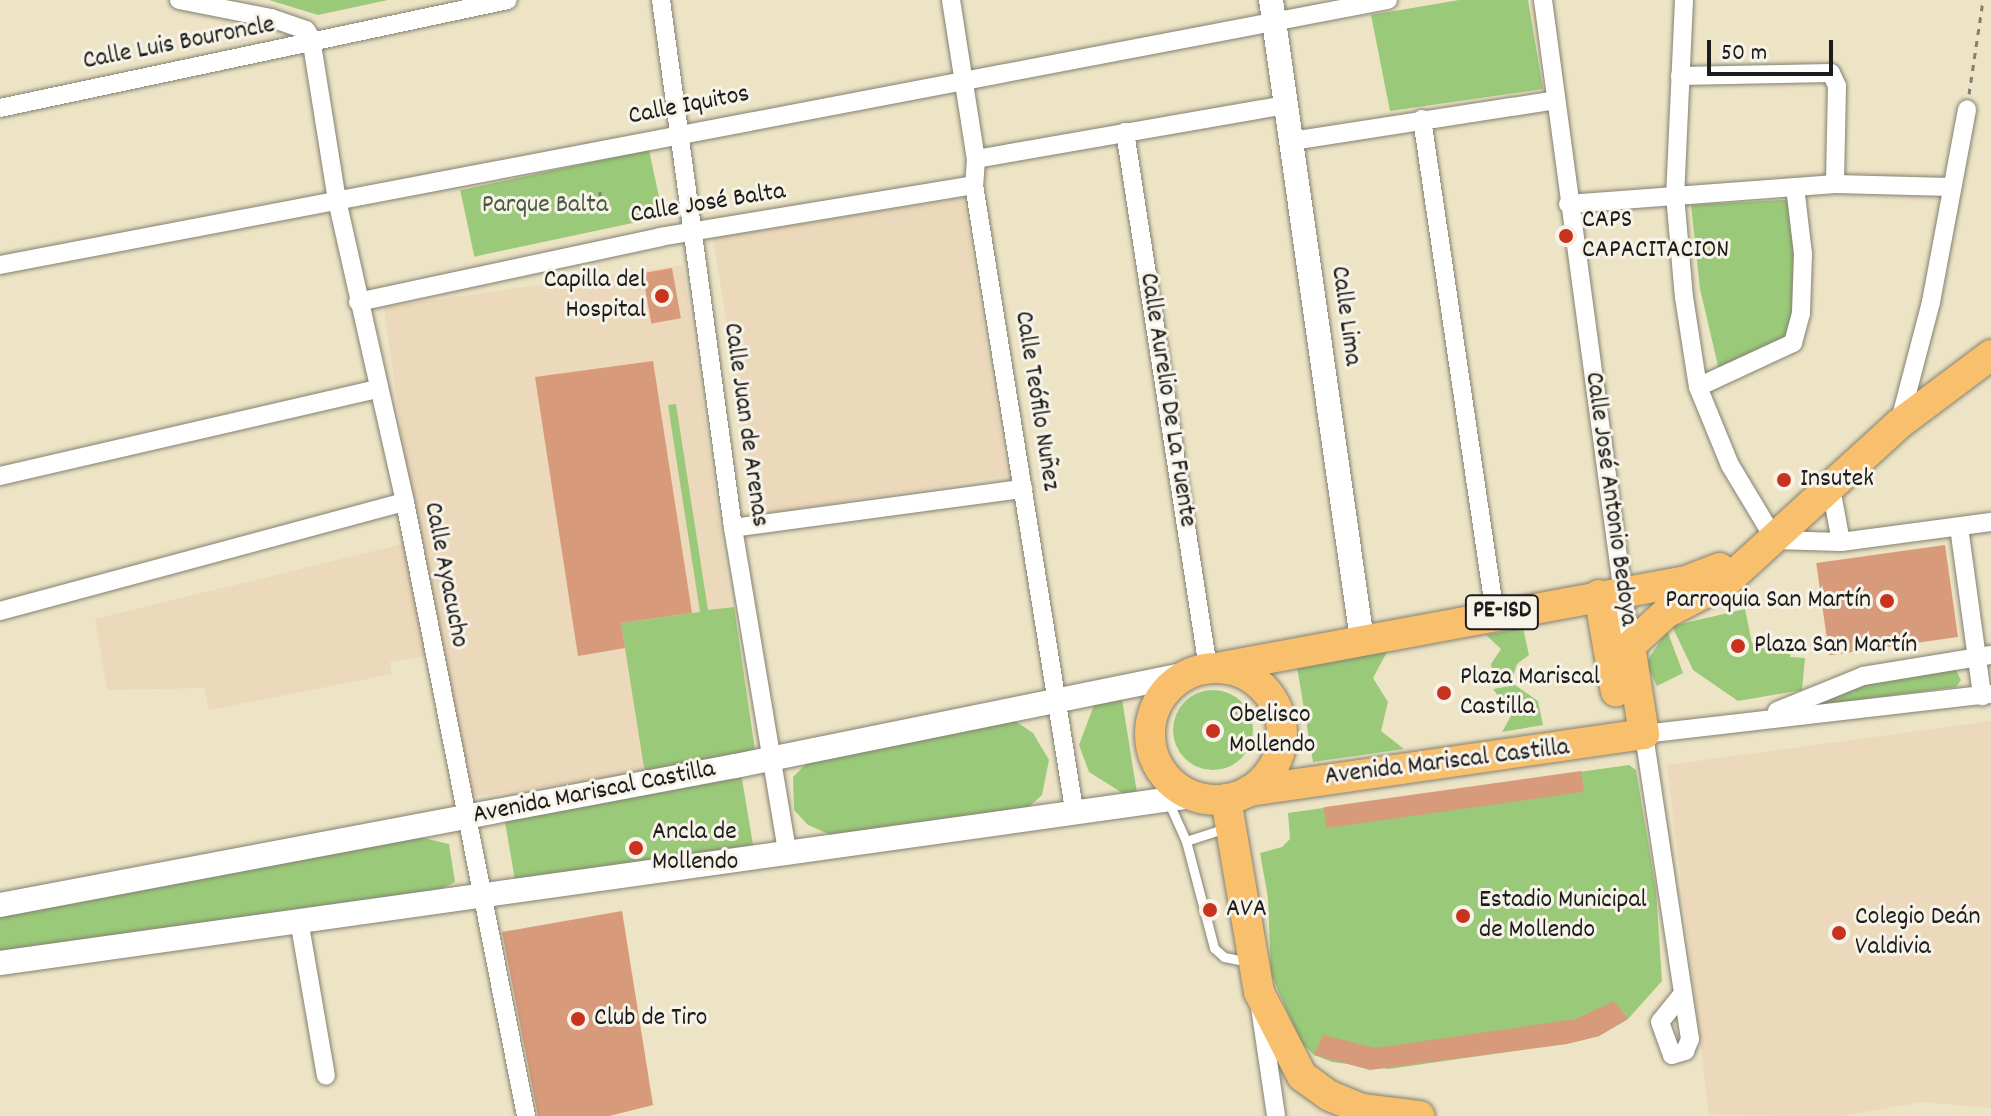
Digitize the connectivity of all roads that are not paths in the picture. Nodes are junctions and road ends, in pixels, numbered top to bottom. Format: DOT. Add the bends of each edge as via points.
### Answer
graph roads {
  1 [pos="179,0"];
  2 [pos="508,0"];
  3 [pos="661,0"];
  4 [pos="951,0"];
  5 [pos="1388,0"];
  6 [pos="1543,0"];
  7 [pos="1684,0"];
  8 [pos="415,8"];
  9 [pos="1272,10"];
  10 [pos="312,44"];
  11 [pos="1680,76"];
  12 [pos="963,78"];
  13 [pos="1556,100"];
  14 [pos="1284,105"];
  15 [pos="0,108"];
  16 [pos="1967,109"];
  17 [pos="1422,119"];
  18 [pos="1125,132"];
  19 [pos="678,134"];
  20 [pos="1292,141"];
  21 [pos="976,159"];
  22 [pos="1835,184"];
  23 [pos="974,185"];
  24 [pos="1795,187"];
  25 [pos="1950,187"];
  26 [pos="1675,195"];
  27 [pos="337,200"];
  28 [pos="1568,204"];
  29 [pos="691,233"];
  30 [pos="0,265"];
  31 [pos="358,302"];
  32 [pos="1991,355"];
  33 [pos="1698,387"];
  34 [pos="377,389"];
  35 [pos="1899,424"];
  36 [pos="0,476"];
  37 [pos="1831,488"];
  38 [pos="1023,489"];
  39 [pos="405,502"];
  40 [pos="1991,522"];
  41 [pos="1959,527"];
  42 [pos="733,528"];
  43 [pos="1775,540"];
  44 [pos="1841,542"];
  45 [pos="1611,593"];
  46 [pos="0,611"];
  47 [pos="1495,614"];
  48 [pos="1362,640"];
  49 [pos="1630,646"];
  50 [pos="1985,656"];
  51 [pos="1206,669"];
  52 [pos="1987,695"];
  53 [pos="1058,699"];
  54 [pos="1759,717"];
  55 [pos="1634,736"];
  56 [pos="771,758"];
  57 [pos="1180,797"];
  58 [pos="1235,806"];
  59 [pos="1074,809"];
  60 [pos="465,818"];
  61 [pos="1186,841"];
  62 [pos="788,855"];
  63 [pos="485,899"];
  64 [pos="0,905"];
  65 [pos="299,920"];
  66 [pos="1253,962"];
  67 [pos="0,963"];
  68 [pos="1259,992"];
  69 [pos="1681,996"];
  70 [pos="326,1076"];
  71 [pos="526,1116"];
  72 [pos="1276,1116"];
  73 [pos="1420,1116"];
  1 -- 10 [label="street" via="292,25 306,30"];
  2 -- 8 [label="street, Calle Luis Bouroncle"];
  3 -- 19 [label="street, Calle Juan de Arenas"];
  4 -- 12 [label="street, Calle Teófilo Nuñez"];
  5 -- 9 [label="street, Calle Iquitos"];
  6 -- 13 [label="street, Calle José Antonio Bedoya"];
  7 -- 11 [label="street"];
  8 -- 10 [label="street, Calle Luis Bouroncle"];
  9 -- 12 [label="street, Calle Iquitos"];
  9 -- 14 [label="street, Calle Lima"];
  10 -- 15 [label="street, Calle Luis Bouroncle"];
  10 -- 27 [label="street, Calle Ayacucho"];
  11 -- 22 [label="street" via="1831,73 1837,86"];
  11 -- 26 [label="street"];
  12 -- 19 [label="street, Calle Iquitos"];
  12 -- 21 [label="street, Calle Teófilo Nuñez"];
  13 -- 17 [label="street"];
  13 -- 28 [label="street, Calle José Antonio Bedoya"];
  14 -- 18 [label="street"];
  14 -- 20 [label="street, Calle Lima"];
  16 -- 25 [label="street"];
  17 -- 20 [label="street"];
  17 -- 47 [label="street"];
  18 -- 21 [label="street"];
  18 -- 51 [label="street, Calle Aurelio De La Fuente"];
  19 -- 27 [label="street, Calle Iquitos"];
  19 -- 29 [label="street, Calle Juan de Arenas"];
  20 -- 48 [label="street, Calle Lima"];
  21 -- 23 [label="street, Calle Teófilo Nuñez"];
  22 -- 24 [label="street"];
  22 -- 25 [label="street"];
  23 -- 29 [label="street, Calle José Balta"];
  23 -- 38 [label="street, Calle Teófilo Nuñez"];
  24 -- 26 [label="street"];
  24 -- 33 [label="street" via="1803,254 1801,313 1793,343"];
  25 -- 35 [label="street" via="1931,302"];
  26 -- 28 [label="street"];
  26 -- 33 [label="street"];
  27 -- 30 [label="street, Calle Iquitos"];
  27 -- 31 [label="street, Calle Ayacucho"];
  28 -- 45 [label="street, Calle José Antonio Bedoya"];
  29 -- 31 [label="street, Calle José Balta" via="529,262"];
  29 -- 42 [label="street, Calle Juan de Arenas"];
  31 -- 34 [label="street, Calle Ayacucho"];
  32 -- 35 [label="main road"];
  33 -- 43 [label="street" via="1730,465"];
  34 -- 36 [label="street"];
  34 -- 39 [label="street, Calle Ayacucho"];
  35 -- 37 [label="main road"];
  37 -- 43 [label="main road"];
  37 -- 44 [label="street"];
  38 -- 42 [label="street"];
  38 -- 53 [label="street, Calle Teófilo Nuñez"];
  39 -- 46 [label="street"];
  39 -- 60 [label="street, Calle Ayacucho"];
  40 -- 41 [label="street, Avenida Mariscal Castilla"];
  41 -- 44 [label="street, Avenida Mariscal Castilla"];
  41 -- 50 [label="street"];
  42 -- 56 [label="street, Calle Juan de Arenas"];
  43 -- 44 [label="street, Avenida Mariscal Castilla"];
  43 -- 45 [label="main road, Avenida Mariscal Castilla / PE-1SD" via="1686,581"];
  43 -- 49 [label="main road" via="1726,582 1666,613"];
  45 -- 47 [label="main road, Avenida Mariscal Castilla / PE-1SD"];
  45 -- 49 [label="street, Calle José Antonio Bedoya"];
  45 -- 55 [label="main road"];
  47 -- 48 [label="main road, Avenida Mariscal Castilla / PE-1SD"];
  48 -- 51 [label="main road, Avenida Mariscal Castilla / PE-1SD"];
  49 -- 55 [label="main road, Calle José Antonio Bedoya"];
  50 -- 52 [label="street"];
  50 -- 54 [label="street" via="1863,676"];
  51 -- 53 [label="street, Avenida Mariscal Castilla"];
  51 -- 57 [label="main road" via="1159,700 1150,733 1161,771"];
  51 -- 58 [label="main road" via="1260,685 1281,721 1279,755"];
  52 -- 54 [label="street"];
  53 -- 56 [label="street, Avenida Mariscal Castilla"];
  53 -- 59 [label="street, Calle Teófilo Nuñez"];
  54 -- 55 [label="street"];
  55 -- 58 [label="main road, Avenida Mariscal Castilla"];
  55 -- 69 [label="street, Calle José Antonio Bedoya"];
  56 -- 60 [label="street, Avenida Mariscal Castilla"];
  56 -- 62 [label="street, Calle Juan de Arenas"];
  57 -- 58 [label="main road"];
  57 -- 59 [label="street"];
  57 -- 61 [label="lane"];
  58 -- 61 [label="lane"];
  58 -- 66 [label="main road"];
  59 -- 62 [label="street"];
  60 -- 63 [label="street, Calle Ayacucho"];
  60 -- 64 [label="street, Avenida Mariscal Castilla"];
  61 -- 66 [label="lane" via="1214,948 1224,957"];
  62 -- 63 [label="street"];
  63 -- 65 [label="street"];
  63 -- 71 [label="street, Calle Ayacucho"];
  65 -- 67 [label="street"];
  65 -- 70 [label="street"];
  66 -- 68 [label="main road"];
  68 -- 72 [label="street"];
  68 -- 73 [label="main road" via="1302,1076 1330,1096 1363,1109"];
}
